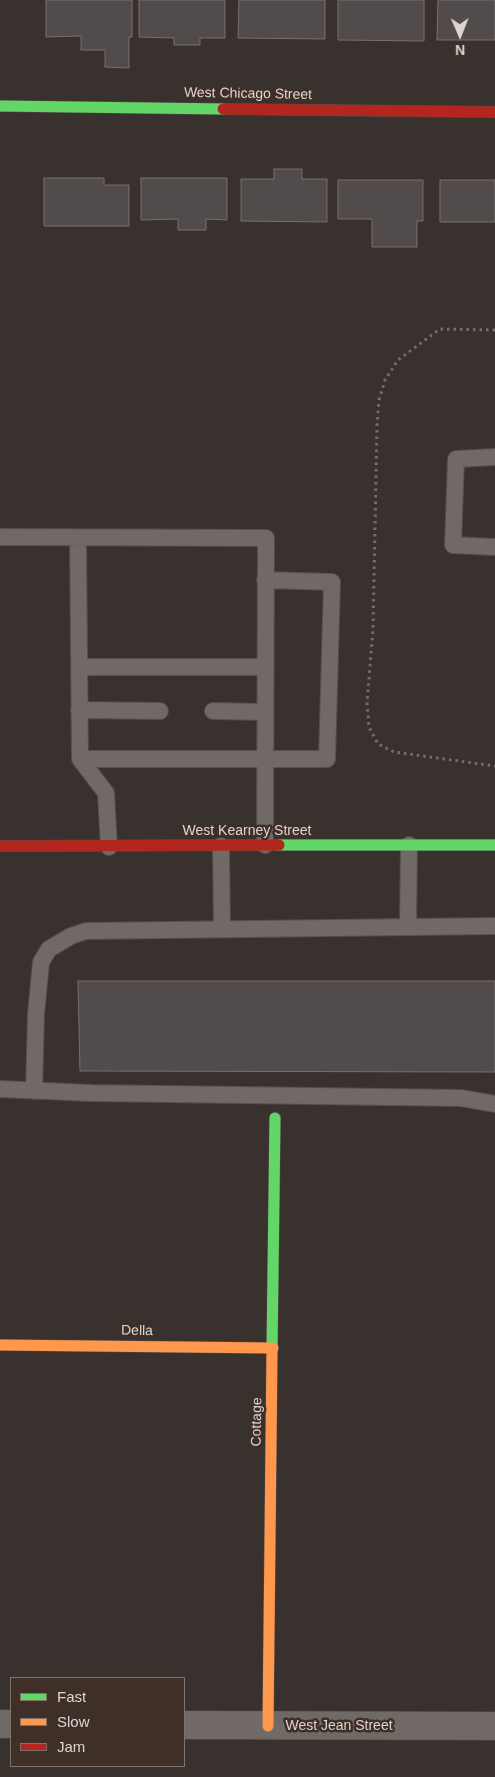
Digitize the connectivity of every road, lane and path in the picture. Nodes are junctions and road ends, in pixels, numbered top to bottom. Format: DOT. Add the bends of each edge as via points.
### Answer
graph roads {
  1 [pos="0,106"];
  2 [pos="495,112"];
  3 [pos="495,330"];
  4 [pos="495,457"];
  5 [pos="0,537"];
  6 [pos="78,538"];
  7 [pos="495,547"];
  8 [pos="266,580"];
  9 [pos="79,667"];
  10 [pos="266,668"];
  11 [pos="79,710"];
  12 [pos="160,711"];
  13 [pos="213,711"];
  14 [pos="266,712"];
  15 [pos="80,760"];
  16 [pos="266,760"];
  17 [pos="495,766"];
  18 [pos="266,845"];
  19 [pos="408,845"];
  20 [pos="495,845"];
  21 [pos="0,846"];
  22 [pos="221,846"];
  23 [pos="109,847"];
  24 [pos="408,926"];
  25 [pos="495,926"];
  26 [pos="222,929"];
  27 [pos="0,1090"];
  28 [pos="34,1091"];
  29 [pos="495,1104"];
  30 [pos="275,1118"];
  31 [pos="0,1345"];
  32 [pos="274,1348"];
  33 [pos="185,1725"];
  34 [pos="268,1726"];
  35 [pos="495,1726"];
  1 -- 2 [label="street, West Chicago Street"];
  3 -- 17 [label="path" via="440,329 398,360 385,380 377,426 367,702 369,727 378,744 394,752"];
  4 -- 7 [label="lane" via="456,458 452,545"];
  5 -- 6 [label="lane"];
  6 -- 8 [label="lane" via="266,538"];
  6 -- 9 [label="lane"];
  8 -- 10 [label="lane"];
  8 -- 16 [label="lane" via="332,582 327,759"];
  9 -- 10 [label="lane"];
  9 -- 11 [label="lane"];
  10 -- 14 [label="lane"];
  11 -- 12 [label="lane"];
  11 -- 15 [label="lane"];
  13 -- 14 [label="lane"];
  14 -- 16 [label="lane"];
  15 -- 16 [label="lane"];
  15 -- 23 [label="lane" via="106,793"];
  16 -- 18 [label="lane"];
  18 -- 19 [label="street, West Kearney Street"];
  18 -- 22 [label="street, West Kearney Street"];
  19 -- 20 [label="street, West Kearney Street"];
  19 -- 24 [label="lane"];
  21 -- 23 [label="street, West Kearney Street"];
  22 -- 23 [label="street, West Kearney Street"];
  22 -- 26 [label="lane"];
  24 -- 25 [label="lane"];
  24 -- 26 [label="lane"];
  26 -- 28 [label="lane" via="86,932 62,939 49,949 41,962 39,980"];
  27 -- 28 [label="lane"];
  28 -- 29 [label="lane" via="461,1098"];
  30 -- 32 [label="street, Cottage"];
  31 -- 32 [label="street, Della"];
  32 -- 34 [label="street, Cottage"];
  33 -- 34 [label="street, West Jean Street"];
  34 -- 35 [label="street, West Jean Street"];
}
